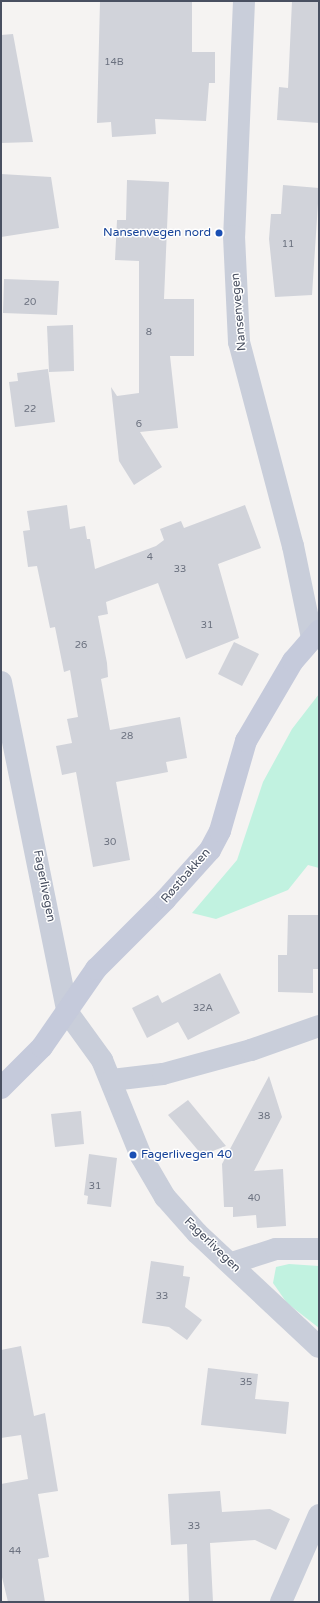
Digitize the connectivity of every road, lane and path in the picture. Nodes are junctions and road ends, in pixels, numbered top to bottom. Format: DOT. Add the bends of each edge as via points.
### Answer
graph roads {
  1 [pos="244,1"];
  2 [pos="316,634"];
  3 [pos="1,682"];
  4 [pos="68,1013"];
  5 [pos="319,1026"];
  6 [pos="112,1080"];
  7 [pos="1,1088"];
  8 [pos="319,1249"];
  9 [pos="232,1263"];
  10 [pos="319,1347"];
  11 [pos="319,1515"];
  12 [pos="281,1602"];
  1 -- 2 [label="street, Nansenvegen" via="234,236 239,342"];
  2 -- 4 [label="street, Røstbakken" via="293,661 246,741 215,841 166,900 96,969"];
  3 -- 4 [label="street, Fagerlivegen"];
  4 -- 6 [label="street, Fagerlivegen"];
  4 -- 7 [label="street, Røstbakken" via="42,1048"];
  5 -- 6 [label="street" via="251,1050 163,1074"];
  6 -- 9 [label="street, Fagerlivegen" via="141,1156 156,1182 197,1234"];
  8 -- 9 [label="street" via="276,1249"];
  9 -- 10 [label="street, Fagerlivegen" via="272,1306"];
  11 -- 12 [label="street"];
}
